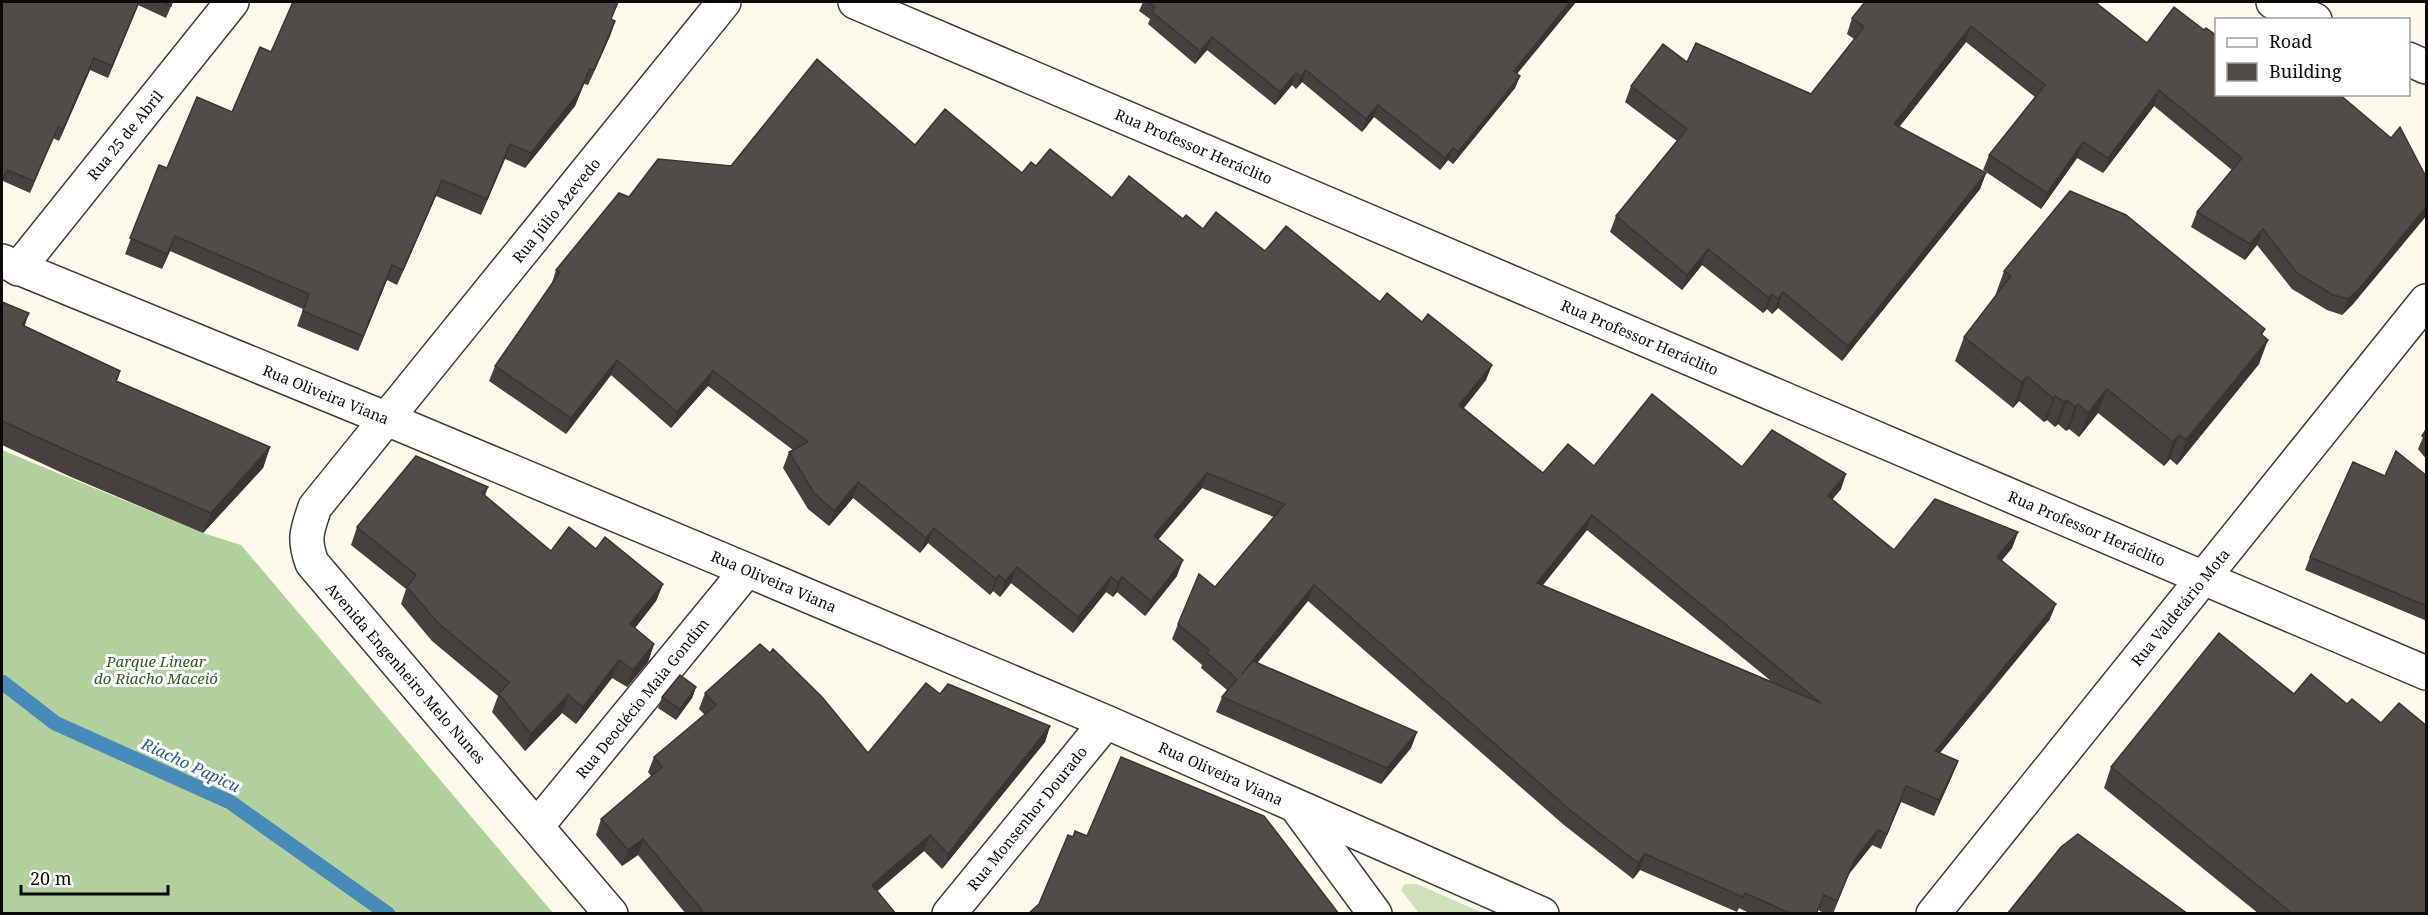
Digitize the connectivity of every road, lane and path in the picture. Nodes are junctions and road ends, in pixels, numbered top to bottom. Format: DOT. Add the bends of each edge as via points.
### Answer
graph roads {
  1 [pos="232,2"];
  2 [pos="724,2"];
  3 [pos="855,2"];
  4 [pos="2273,2"];
  5 [pos="2310,18"];
  6 [pos="2410,59"];
  7 [pos="2427,67"];
  8 [pos="10,265"];
  9 [pos="2427,301"];
  10 [pos="387,419"];
  11 [pos="747,570"];
  12 [pos="2204,578"];
  13 [pos="2427,673"];
  14 [pos="1106,722"];
  15 [pos="1296,807"];
  16 [pos="537,826"];
  17 [pos="610,914"];
  18 [pos="949,914"];
  19 [pos="1375,914"];
  20 [pos="1542,914"];
  21 [pos="1933,914"];
  1 -- 8 [label="street, Rua 25 de Abril"];
  2 -- 10 [label="street, Rua Júlio Azevedo"];
  3 -- 12 [label="street, Rua Professor Heráclito"];
  4 -- 5 [label="street"];
  6 -- 7 [label="street"];
  8 -- 10 [label="street, Rua Oliveira Viana"];
  9 -- 12 [label="street, Rua Valdetário Mota"];
  10 -- 11 [label="street, Rua Oliveira Viana"];
  10 -- 16 [label="street, Avenida Engenheiro Melo Nunes" via="315,507 306,545 312,563"];
  11 -- 14 [label="street, Rua Oliveira Viana"];
  11 -- 16 [label="street, Rua Deoclécio Maia Gondim"];
  12 -- 13 [label="street, Rua Professor Heráclito"];
  12 -- 21 [label="street, Rua Valdetário Mota"];
  14 -- 15 [label="street, Rua Oliveira Viana"];
  14 -- 18 [label="street, Rua Monsenhor Dourado"];
  15 -- 19 [label="street"];
  15 -- 20 [label="street, Rua Oliveira Viana"];
  16 -- 17 [label="street, Avenida Engenheiro Melo Nunes"];
}
